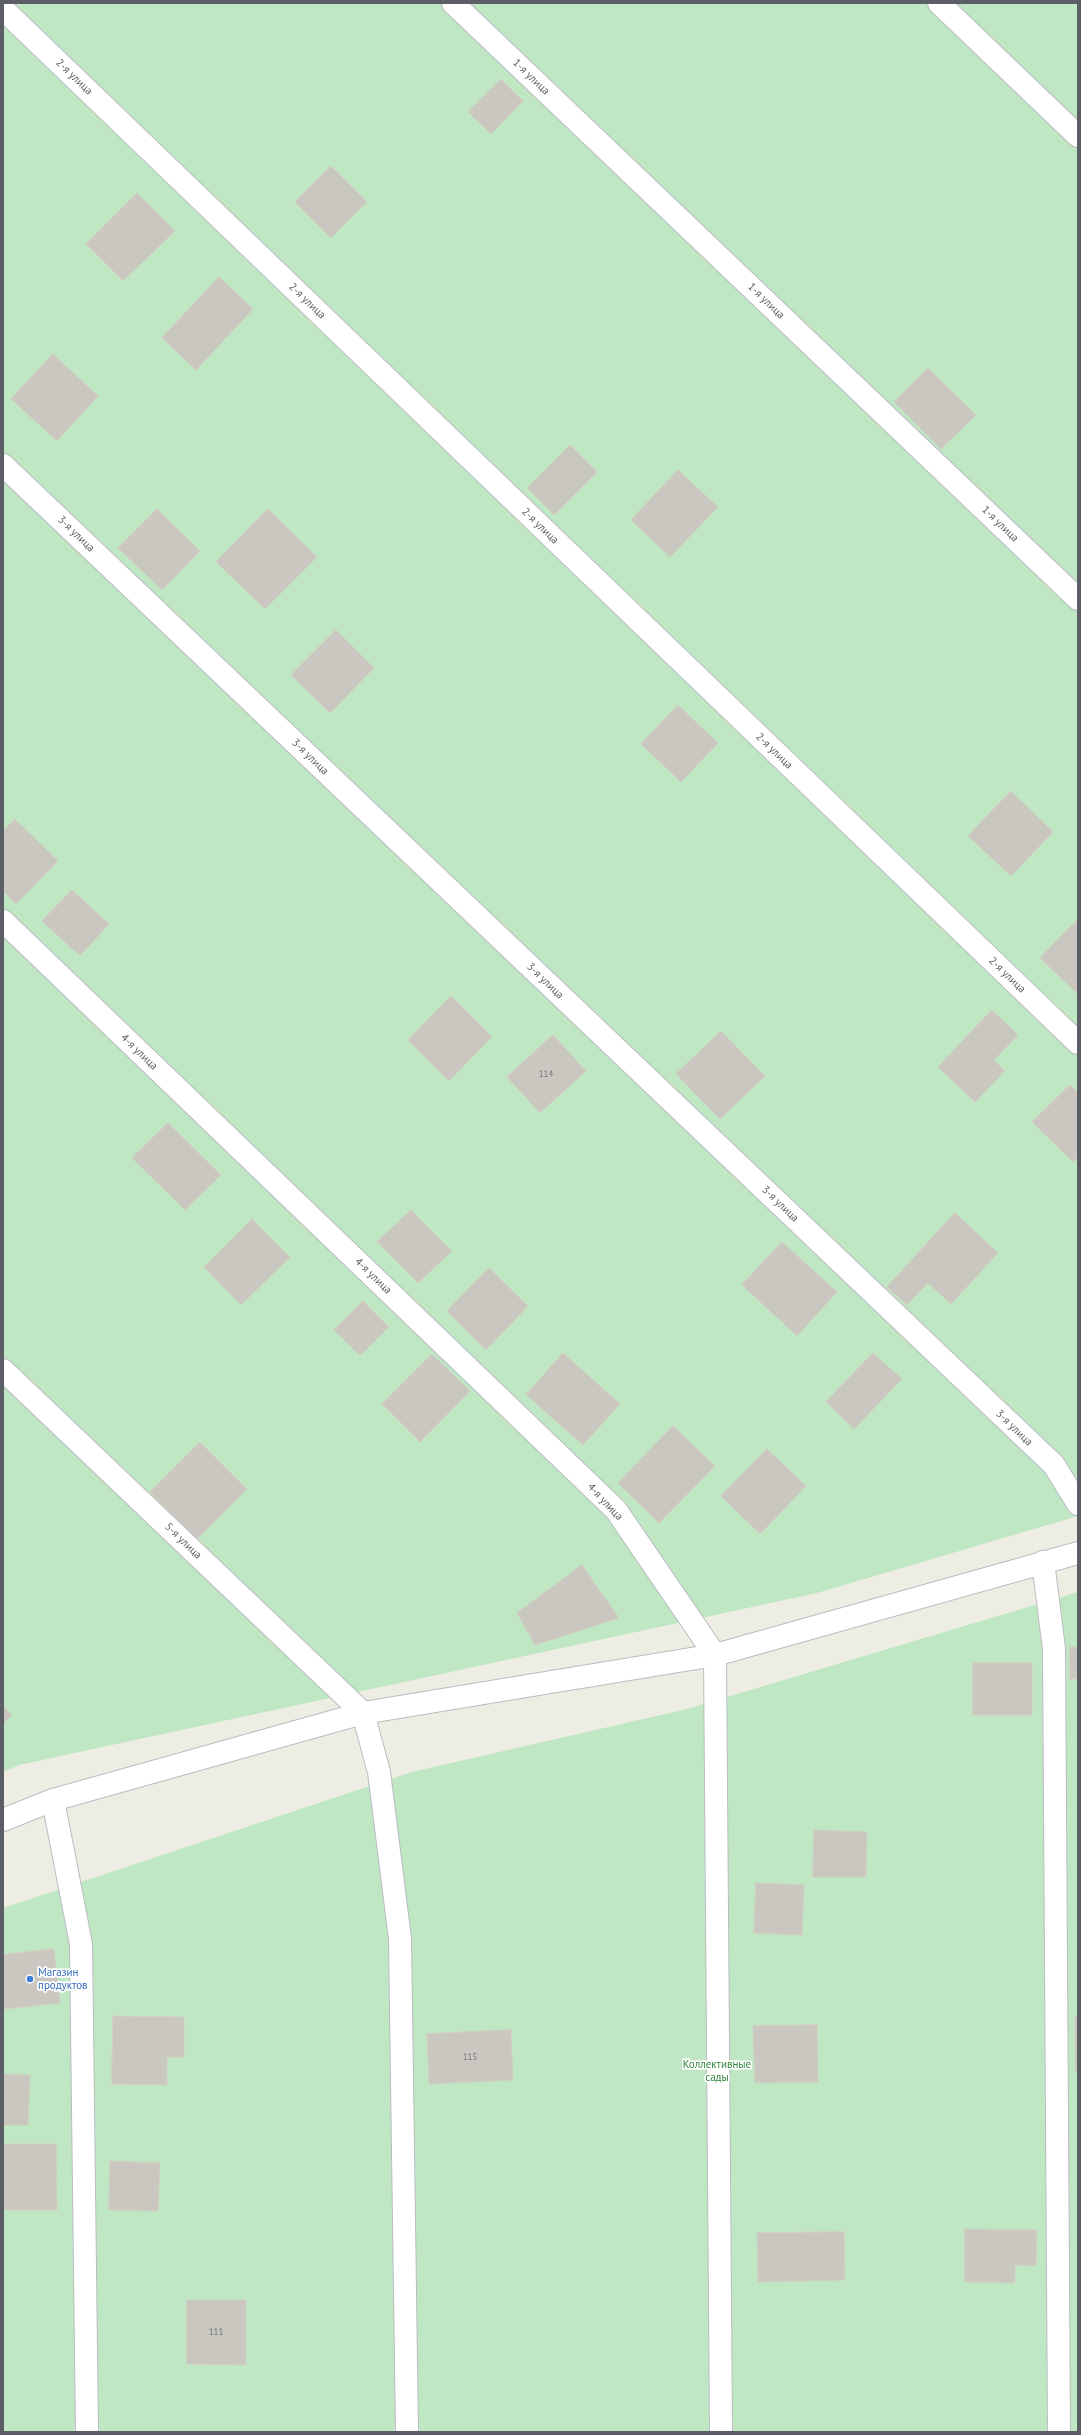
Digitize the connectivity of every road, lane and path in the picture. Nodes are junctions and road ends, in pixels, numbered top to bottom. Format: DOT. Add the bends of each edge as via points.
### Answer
graph roads {
  1 [pos="454,3"];
  2 [pos="939,3"];
  3 [pos="3,8"];
  4 [pos="1078,136"];
  5 [pos="3,464"];
  6 [pos="1078,599"];
  7 [pos="3,921"];
  8 [pos="1078,1043"];
  9 [pos="3,1370"];
  10 [pos="1078,1504"];
  11 [pos="1078,1553"];
  12 [pos="1043,1562"];
  13 [pos="715,1655"];
  14 [pos="363,1713"];
  15 [pos="53,1800"];
  16 [pos="3,1820"];
  17 [pos="87,2432"];
  18 [pos="407,2432"];
  19 [pos="721,2432"];
  20 [pos="1059,2432"];
  1 -- 6 [label="street, 1-я улица"];
  2 -- 4 [label="street"];
  3 -- 8 [label="street, 2-я улица"];
  5 -- 10 [label="street, 3-я улица" via="1054,1465"];
  7 -- 13 [label="street, 4-я улица" via="616,1510"];
  9 -- 14 [label="street, 5-я улица"];
  11 -- 12 [label="street"];
  12 -- 13 [label="street"];
  12 -- 20 [label="street" via="1054,1649"];
  13 -- 14 [label="street"];
  13 -- 19 [label="street"];
  14 -- 15 [label="street"];
  14 -- 18 [label="street" via="379,1772 400,1939"];
  15 -- 16 [label="street"];
  15 -- 17 [label="street" via="81,1944"];
}
